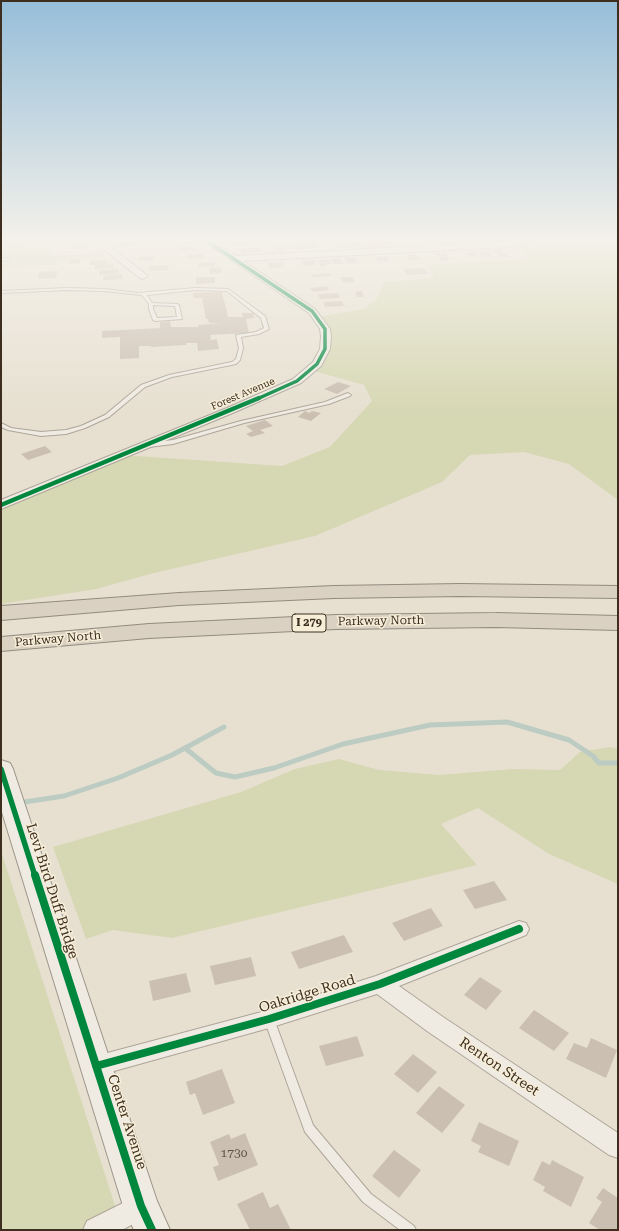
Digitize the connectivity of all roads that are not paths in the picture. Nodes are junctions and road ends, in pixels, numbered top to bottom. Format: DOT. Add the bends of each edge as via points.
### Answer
graph roads {
  1 [pos="147,298"];
  2 [pos="239,298"];
  3 [pos="296,298"];
  4 [pos="151,304"];
  5 [pos="348,395"];
  6 [pos="1,425"];
  7 [pos="145,445"];
  8 [pos="1,505"];
  9 [pos="618,585"];
  10 [pos="399,591"];
  11 [pos="618,592"];
  12 [pos="1,613"];
  13 [pos="618,623"];
  14 [pos="1,644"];
  15 [pos="1,769"];
  16 [pos="519,929"];
  17 [pos="380,984"];
  18 [pos="269,1019"];
  19 [pos="81,1020"];
  20 [pos="96,1066"];
  21 [pos="618,1147"];
  22 [pos="146,1218"];
  23 [pos="96,1230"];
  24 [pos="410,1230"];
  1 -- 4 [label="lane"];
  2 -- 6 [label="lane" via="263,317 267,329 238,336 241,348 238,360 234,363 171,376 142,386 111,413 83,427 66,432 41,434"];
  3 -- 7 [label="street, Forest Avenue" via="312,311 325,329 324,349 316,364 297,381"];
  4 -- 4 [label="lane" via="177,305 180,318 154,320"];
  5 -- 7 [label="lane" via="326,403 243,422 173,442"];
  7 -- 8 [label="street, Forest Avenue"];
  9 -- 10 [label="highway" via="520,584"];
  10 -- 11 [label="highway"];
  10 -- 12 [label="highway" via="256,594"];
  13 -- 14 [label="highway, Parkway North / I 279" via="496,620 336,622 149,631"];
  15 -- 19 [label="street, Levi Bird Duff Bridge"];
  16 -- 17 [label="street, Oakridge Road"];
  17 -- 18 [label="street, Oakridge Road"];
  17 -- 21 [label="street, Renton Street"];
  18 -- 20 [label="street, Oakridge Road"];
  18 -- 24 [label="lane" via="308,1128 367,1198"];
  19 -- 20 [label="street, Center Avenue"];
  20 -- 22 [label="street, Center Avenue"];
  22 -- 23 [label="street"];
}
